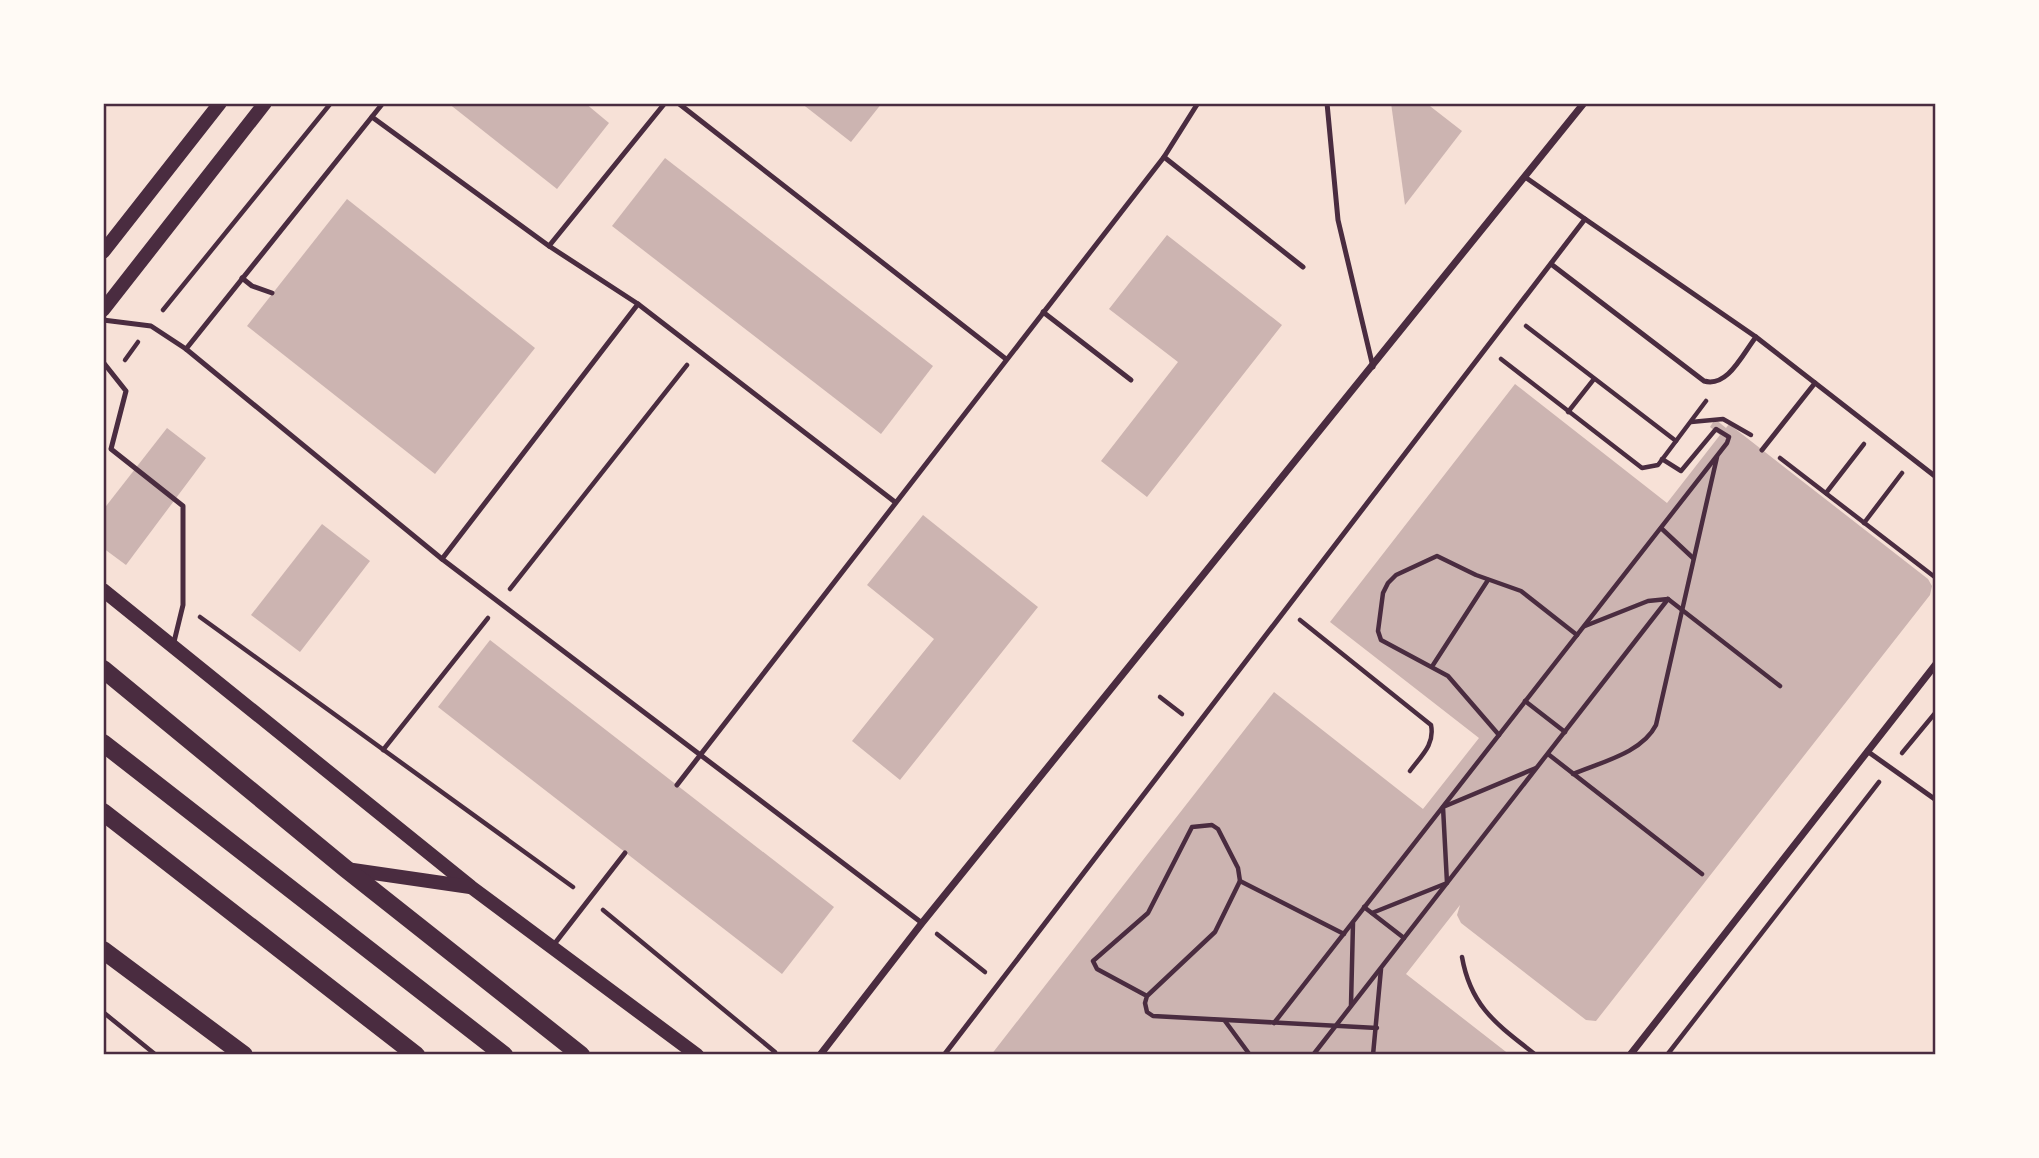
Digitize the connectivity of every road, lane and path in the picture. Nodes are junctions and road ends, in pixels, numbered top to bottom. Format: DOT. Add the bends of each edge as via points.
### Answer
graph roads {
  1 [pos="220,103"];
  2 [pos="265,103"];
  3 [pos="331,103"];
  4 [pos="383,103"];
  5 [pos="664,103"];
  6 [pos="678,103"];
  7 [pos="1198,103"];
  8 [pos="1327,103"];
  9 [pos="1584,103"];
  10 [pos="372,117"];
  11 [pos="1164,157"];
  12 [pos="1525,177"];
  13 [pos="1585,219"];
  14 [pos="549,246"];
  15 [pos="103,252"];
  16 [pos="1551,264"];
  17 [pos="1303,267"];
  18 [pos="242,278"];
  19 [pos="272,293"];
  20 [pos="638,304"];
  21 [pos="103,310"];
  22 [pos="1043,312"];
  23 [pos="1512,315"];
  24 [pos="103,320"];
  25 [pos="151,326"];
  26 [pos="1756,337"];
  27 [pos="1487,348"];
  28 [pos="186,349"];
  29 [pos="698,350"];
  30 [pos="1006,359"];
  31 [pos="103,362"];
  32 [pos="1373,367"];
  33 [pos="114,375"];
  34 [pos="1594,379"];
  35 [pos="1131,380"];
  36 [pos="1723,380"];
  37 [pos="1815,383"];
  38 [pos="1568,412"];
  39 [pos="1690,422"];
  40 [pos="1875,430"];
  41 [pos="1676,442"];
  42 [pos="1764,448"];
  43 [pos="1718,455"];
  44 [pos="1662,459"];
  45 [pos="1913,459"];
  46 [pos="1936,477"];
  47 [pos="1826,494"];
  48 [pos="895,502"];
  49 [pos="1864,523"];
  50 [pos="1661,528"];
  51 [pos="1693,558"];
  52 [pos="442,559"];
  53 [pos="1936,578"];
  54 [pos="1488,580"];
  55 [pos="103,590"];
  56 [pos="1668,600"];
  57 [pos="499,603"];
  58 [pos="183,605"];
  59 [pos="1680,608"];
  60 [pos="1584,626"];
  61 [pos="1319,635"];
  62 [pos="1577,635"];
  63 [pos="172,649"];
  64 [pos="1936,664"];
  65 [pos="1433,665"];
  66 [pos="103,669"];
  67 [pos="1780,686"];
  68 [pos="1160,697"];
  69 [pos="1525,701"];
  70 [pos="1936,712"];
  71 [pos="1197,724"];
  72 [pos="1565,732"];
  73 [pos="1499,735"];
  74 [pos="103,743"];
  75 [pos="383,750"];
  76 [pos="1867,751"];
  77 [pos="1548,754"];
  78 [pos="701,757"];
  79 [pos="1537,768"];
  80 [pos="1890,768"];
  81 [pos="1410,771"];
  82 [pos="1573,774"];
  83 [pos="677,785"];
  84 [pos="1936,800"];
  85 [pos="1443,807"];
  86 [pos="103,812"];
  87 [pos="625,853"];
  88 [pos="346,869"];
  89 [pos="1702,874"];
  90 [pos="1240,881"];
  91 [pos="1447,883"];
  92 [pos="471,887"];
  93 [pos="590,899"];
  94 [pos="1364,907"];
  95 [pos="1372,913"];
  96 [pos="1353,922"];
  97 [pos="922,923"];
  98 [pos="1344,934"];
  99 [pos="1404,938"];
  100 [pos="552,947"];
  101 [pos="103,950"];
  102 [pos="1462,957"];
  103 [pos="1381,967"];
  104 [pos="999,983"];
  105 [pos="1147,996"];
  106 [pos="1351,1006"];
  107 [pos="103,1012"];
  108 [pos="1224,1020"];
  109 [pos="1274,1023"];
  110 [pos="1335,1026"];
  111 [pos="1377,1028"];
  112 [pos="775,1052"];
  113 [pos="156,1055"];
  114 [pos="244,1055"];
  115 [pos="416,1055"];
  116 [pos="504,1055"];
  117 [pos="581,1055"];
  118 [pos="697,1055"];
  119 [pos="820,1055"];
  120 [pos="944,1055"];
  121 [pos="1250,1055"];
  122 [pos="1312,1055"];
  123 [pos="1373,1055"];
  124 [pos="1536,1055"];
  125 [pos="1630,1055"];
  126 [pos="1667,1055"];
  1 -- 15 [label="main road"];
  2 -- 21 [label="main road"];
  3 -- 25 [label="path"];
  4 -- 10 [label="lane"];
  5 -- 14 [label="lane"];
  6 -- 30 [label="lane"];
  7 -- 11 [label="lane"];
  8 -- 32 [label="lane" via="1338,220"];
  9 -- 12 [label="street"];
  10 -- 14 [label="lane"];
  10 -- 18 [label="lane"];
  11 -- 17 [label="lane"];
  11 -- 22 [label="lane"];
  12 -- 13 [label="lane"];
  12 -- 32 [label="street"];
  13 -- 16 [label="lane"];
  13 -- 26 [label="lane"];
  14 -- 20 [label="lane"];
  16 -- 23 [label="lane"];
  16 -- 36 [label="lane" via="1704,381"];
  18 -- 19 [label="lane"];
  18 -- 28 [label="lane"];
  20 -- 29 [label="lane"];
  20 -- 52 [label="lane"];
  22 -- 30 [label="lane"];
  22 -- 35 [label="lane"];
  23 -- 27 [label="lane"];
  23 -- 34 [label="path"];
  24 -- 25 [label="lane"];
  25 -- 28 [label="lane"];
  25 -- 33 [label="path"];
  26 -- 36 [label="lane"];
  26 -- 37 [label="lane"];
  27 -- 38 [label="path"];
  27 -- 71 [label="lane"];
  28 -- 52 [label="lane"];
  29 -- 48 [label="lane"];
  29 -- 57 [label="path"];
  30 -- 48 [label="lane"];
  31 -- 33 [label="lane"];
  32 -- 97 [label="street"];
  33 -- 58 [label="lane" via="126,391 111,449 183,506"];
  34 -- 38 [label="path"];
  34 -- 41 [label="path"];
  36 -- 39 [label="path"];
  37 -- 40 [label="lane"];
  37 -- 42 [label="lane"];
  38 -- 44 [label="path" via="1642,468 1652,468"];
  39 -- 41 [label="path"];
  39 -- 42 [label="path" via="1728,420"];
  40 -- 45 [label="lane"];
  40 -- 47 [label="path"];
  41 -- 44 [label="path"];
  42 -- 47 [label="path"];
  43 -- 44 [label="path" via="1729,439 1718,428 1684,470"];
  43 -- 50 [label="path"];
  43 -- 51 [label="path"];
  45 -- 46 [label="lane"];
  45 -- 49 [label="path"];
  47 -- 49 [label="path"];
  48 -- 78 [label="lane"];
  49 -- 53 [label="path"];
  50 -- 51 [label="path"];
  50 -- 60 [label="path"];
  51 -- 59 [label="path"];
  52 -- 57 [label="lane"];
  54 -- 62 [label="path" via="1521,591"];
  54 -- 65 [label="path"];
  54 -- 65 [label="path" via="1437,556 1388,583 1380,619 1381,640"];
  55 -- 63 [label="main road"];
  56 -- 59 [label="path"];
  56 -- 60 [label="path" via="1648,601"];
  56 -- 72 [label="path"];
  57 -- 75 [label="path"];
  57 -- 78 [label="lane"];
  58 -- 63 [label="lane"];
  58 -- 75 [label="path"];
  59 -- 67 [label="path"];
  59 -- 82 [label="path" via="1651,735 1637,746"];
  60 -- 62 [label="path"];
  61 -- 81 [label="path" via="1431,725 1429,746"];
  62 -- 69 [label="path"];
  63 -- 92 [label="main road"];
  64 -- 76 [label="street"];
  65 -- 73 [label="path" via="1452,680"];
  66 -- 88 [label="main road"];
  68 -- 71 [label="path"];
  69 -- 72 [label="path"];
  69 -- 73 [label="path"];
  70 -- 80 [label="path"];
  71 -- 104 [label="lane"];
  72 -- 77 [label="path"];
  73 -- 85 [label="path"];
  74 -- 116 [label="main road"];
  75 -- 93 [label="path"];
  76 -- 80 [label="lane"];
  76 -- 125 [label="street"];
  77 -- 79 [label="path"];
  77 -- 82 [label="path"];
  78 -- 83 [label="lane"];
  78 -- 97 [label="lane"];
  79 -- 85 [label="path"];
  79 -- 91 [label="path"];
  80 -- 84 [label="lane"];
  80 -- 126 [label="path"];
  82 -- 89 [label="path"];
  85 -- 91 [label="path"];
  85 -- 94 [label="path"];
  86 -- 115 [label="main road"];
  87 -- 93 [label="lane"];
  88 -- 92 [label="main road"];
  88 -- 117 [label="main road"];
  90 -- 98 [label="path"];
  90 -- 105 [label="path" via="1215,932"];
  90 -- 105 [label="path" via="1216,826 1192,827 1148,913 1093,961 1097,969"];
  91 -- 95 [label="path"];
  91 -- 99 [label="path"];
  92 -- 100 [label="main road"];
  93 -- 100 [label="lane"];
  93 -- 112 [label="path"];
  94 -- 95 [label="path"];
  94 -- 96 [label="path"];
  95 -- 99 [label="path"];
  96 -- 98 [label="path"];
  96 -- 106 [label="path"];
  97 -- 104 [label="path"];
  97 -- 119 [label="street"];
  98 -- 109 [label="path"];
  99 -- 103 [label="path"];
  100 -- 118 [label="main road"];
  101 -- 114 [label="main road"];
  102 -- 124 [label="path" via="1481,1008"];
  103 -- 106 [label="path"];
  103 -- 111 [label="path"];
  104 -- 120 [label="lane"];
  105 -- 108 [label="path" via="1145,1008 1153,1016"];
  106 -- 110 [label="path"];
  107 -- 113 [label="path"];
  108 -- 109 [label="path"];
  108 -- 121 [label="path"];
  109 -- 110 [label="path"];
  110 -- 111 [label="path"];
  110 -- 122 [label="path"];
  111 -- 123 [label="path"];
}
